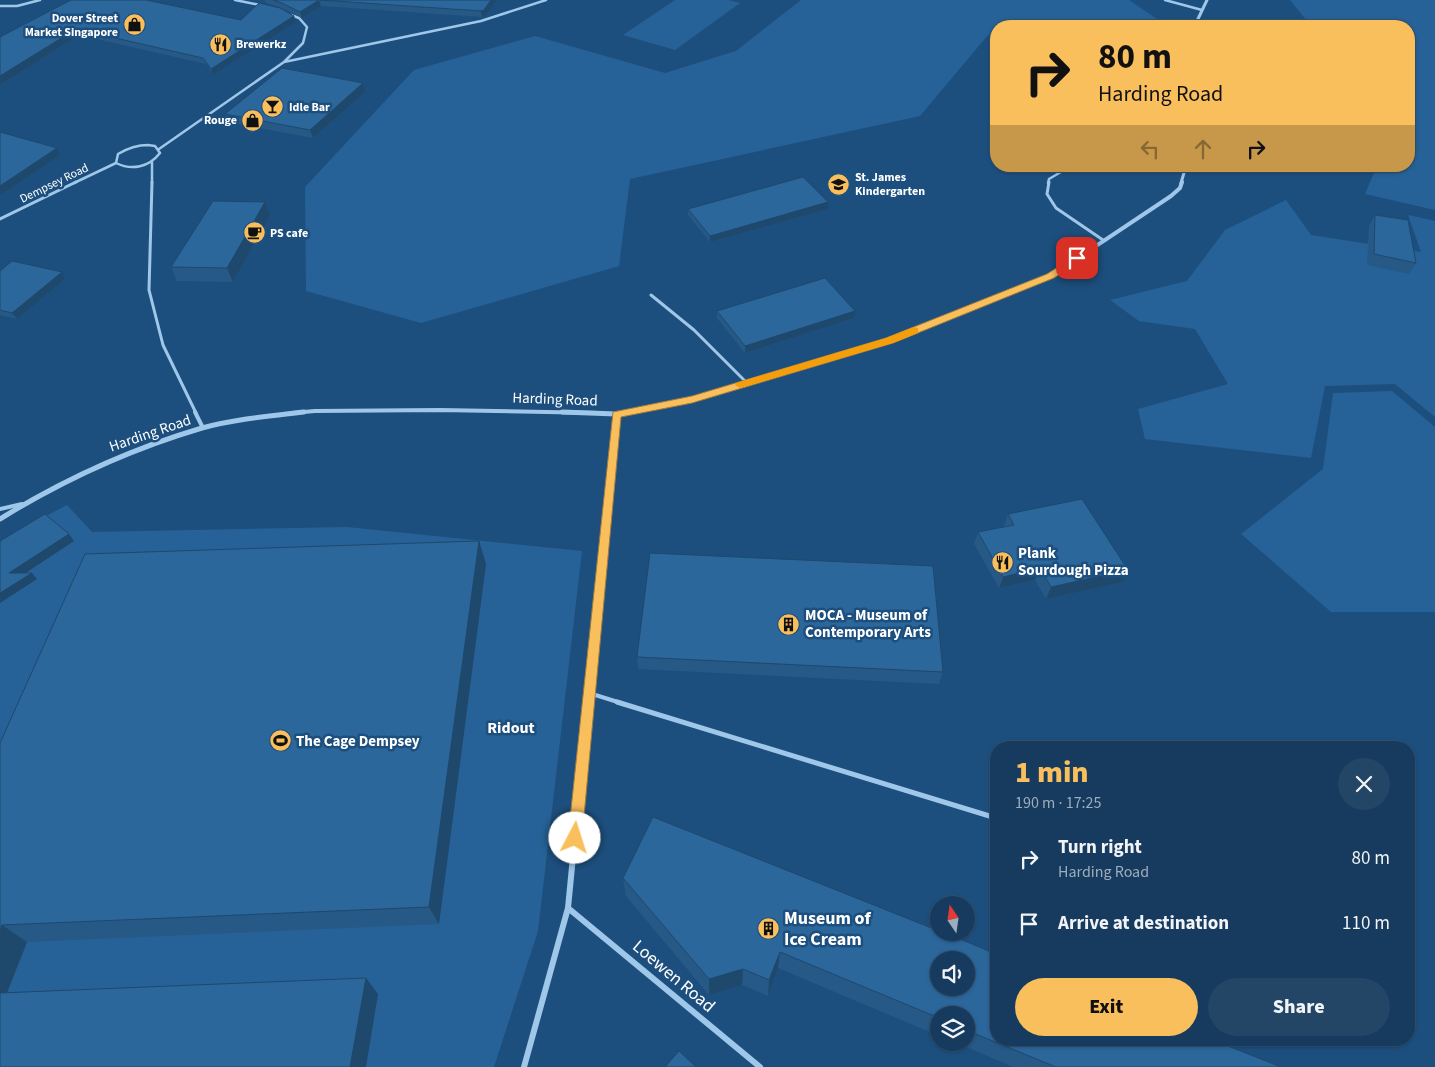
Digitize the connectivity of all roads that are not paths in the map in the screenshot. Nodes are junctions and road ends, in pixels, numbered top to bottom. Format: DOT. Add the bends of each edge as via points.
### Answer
graph roads {
  1 [pos="40,0"];
  2 [pos="235,0"];
  3 [pos="546,0"];
  4 [pos="1165,0"];
  5 [pos="1207,0"];
  6 [pos="0,6"];
  7 [pos="262,6"];
  8 [pos="1202,10"];
  9 [pos="287,13"];
  10 [pos="1197,20"];
  11 [pos="284,62"];
  12 [pos="159,149"];
  13 [pos="152,162"];
  14 [pos="116,163"];
  15 [pos="1060,172"];
  16 [pos="1184,172"];
  17 [pos="0,219"];
  18 [pos="1103,240"];
  19 [pos="652,295"];
  20 [pos="747,383"];
  21 [pos="616,414"];
  22 [pos="203,428"];
  23 [pos="24,504"];
  24 [pos="0,509"];
  25 [pos="0,520"];
  26 [pos="589,692"];
  27 [pos="990,816"];
  28 [pos="568,908"];
  29 [pos="524,1067"];
  30 [pos="760,1067"];
  1 -- 6 [label="lane" via="18,6"];
  2 -- 7 [label="lane"];
  3 -- 11 [label="lane" via="481,21"];
  4 -- 8 [label="lane"];
  5 -- 8 [label="street"];
  8 -- 10 [label="street"];
  9 -- 11 [label="lane" via="299,18 307,27 303,42"];
  11 -- 12 [label="lane"];
  12 -- 13 [label="lane" via="160,153"];
  12 -- 14 [label="lane" via="148,145 132,147 118,154"];
  13 -- 14 [label="lane" via="127,167"];
  13 -- 22 [label="lane" via="149,290 163,345"];
  14 -- 17 [label="lane, Dempsey Road"];
  15 -- 18 [label="lane" via="1049,179 1047,194 1056,208"];
  16 -- 18 [label="street, Harding Road" via="1180,188 1171,196"];
  18 -- 20 [label="street, Harding Road" via="1051,276 890,340"];
  19 -- 20 [label="lane" via="694,330"];
  20 -- 21 [label="street, Harding Road" via="692,399"];
  21 -- 22 [label="street, Harding Road" via="531,410 315,411 256,417"];
  21 -- 26 [label="street"];
  22 -- 23 [label="street, Harding Road" via="116,457"];
  23 -- 24 [label="lane"];
  23 -- 25 [label="street, Harding Road"];
  26 -- 27 [label="lane"];
  26 -- 28 [label="street"];
  28 -- 29 [label="street"];
  28 -- 30 [label="street, Loewen Road"];
}
